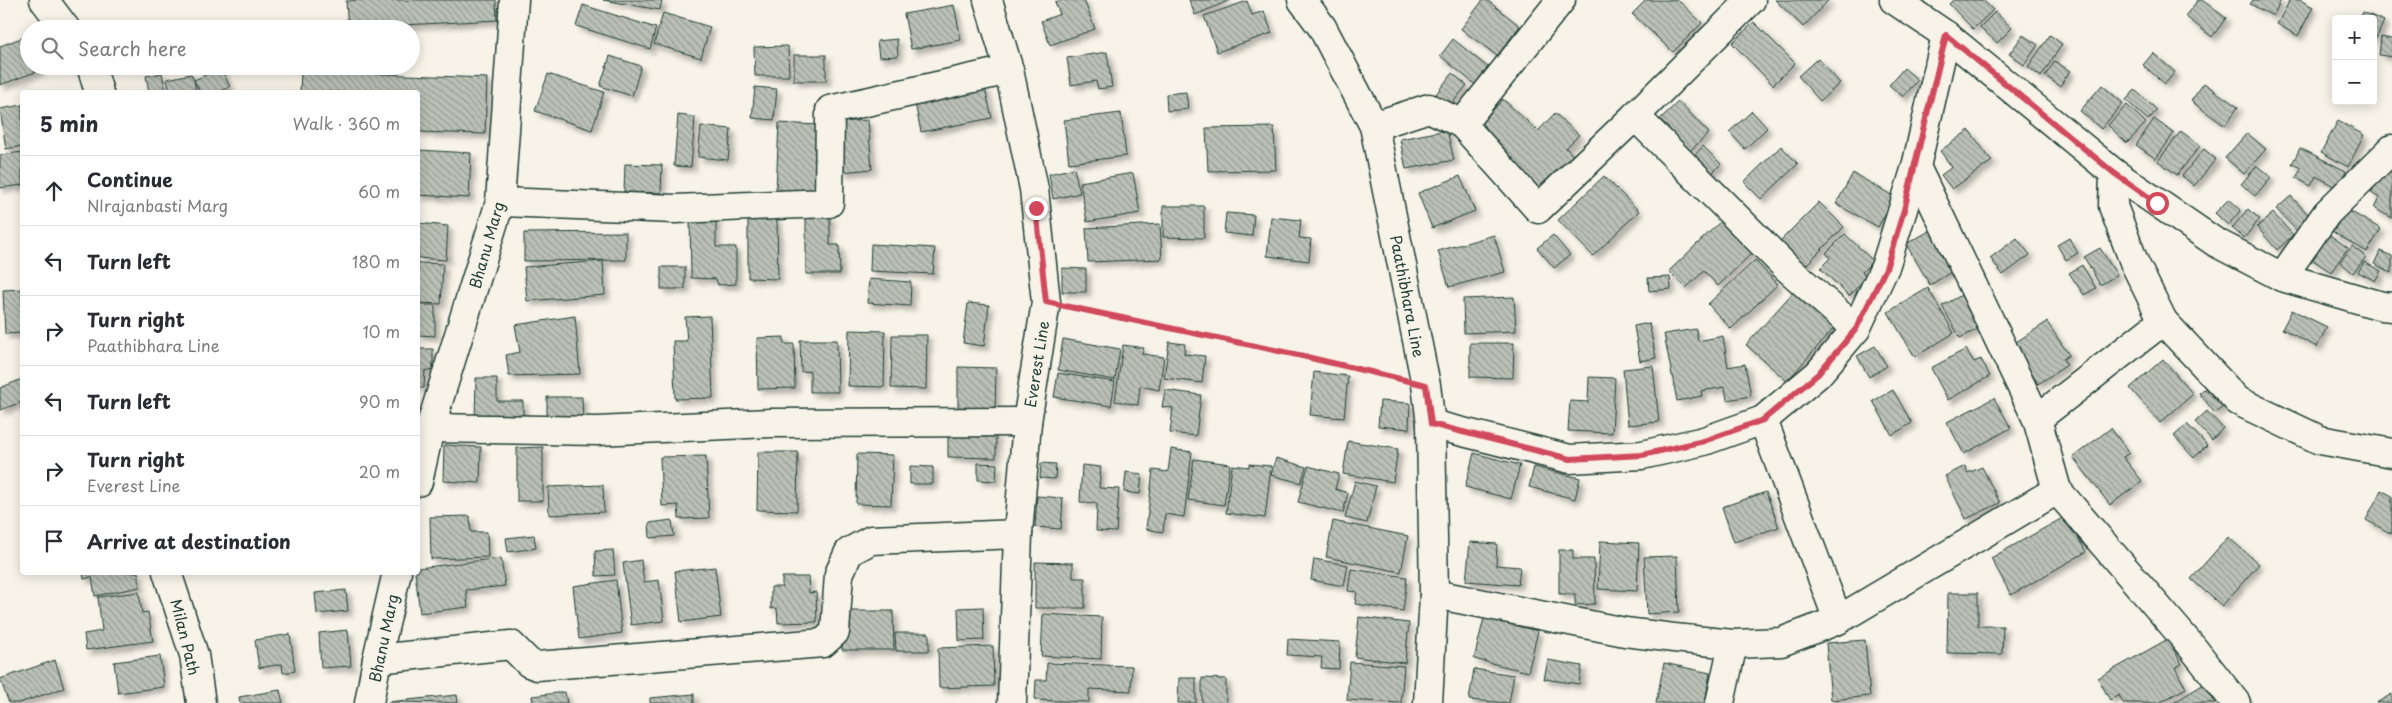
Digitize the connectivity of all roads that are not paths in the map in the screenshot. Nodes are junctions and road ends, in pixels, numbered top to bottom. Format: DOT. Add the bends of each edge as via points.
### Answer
graph roads {
  1 [pos="44,0"];
  2 [pos="514,0"];
  3 [pos="988,0"];
  4 [pos="1302,0"];
  5 [pos="1560,0"];
  6 [pos="1751,0"];
  7 [pos="1894,0"];
  8 [pos="59,20"];
  9 [pos="1946,35"];
  10 [pos="1009,70"];
  11 [pos="94,75"];
  12 [pos="99,90"];
  13 [pos="1634,116"];
  14 [pos="1462,124"];
  15 [pos="1374,126"];
  16 [pos="2392,149"];
  17 [pos="1916,167"];
  18 [pos="2114,173"];
  19 [pos="500,202"];
  20 [pos="2282,277"];
  21 [pos="2392,307"];
  22 [pos="2163,321"];
  23 [pos="1856,329"];
  24 [pos="2037,419"];
  25 [pos="1763,420"];
  26 [pos="1027,422"];
  27 [pos="1431,424"];
  28 [pos="430,428"];
  29 [pos="2392,453"];
  30 [pos="420,473"];
  31 [pos="2057,490"];
  32 [pos="1018,534"];
  33 [pos="169,575"];
  34 [pos="396,575"];
  35 [pos="1434,594"];
  36 [pos="1838,620"];
  37 [pos="1733,644"];
  38 [pos="377,659"];
  39 [pos="200,703"];
  40 [pos="369,703"];
  41 [pos="1012,703"];
  42 [pos="1428,703"];
  43 [pos="1720,703"];
  44 [pos="2236,703"];
  1 -- 8 [label="street"];
  2 -- 19 [label="street, Bhanu Marg"];
  3 -- 10 [label="street, Everest Line"];
  4 -- 15 [label="street, Paathibhara Line" via="1322,27"];
  5 -- 14 [label="street"];
  6 -- 13 [label="street"];
  7 -- 9 [label="street"];
  9 -- 17 [label="street"];
  9 -- 18 [label="street"];
  10 -- 19 [label="street" via="830,110 830,203 675,209"];
  10 -- 26 [label="street, Everest Line" via="1034,189 1046,302"];
  11 -- 12 [label="street"];
  13 -- 14 [label="street" via="1538,209"];
  13 -- 23 [label="street" via="1786,267"];
  14 -- 15 [label="street" via="1429,108"];
  15 -- 27 [label="street, Paathibhara Line"];
  16 -- 20 [label="street" via="2327,213"];
  17 -- 23 [label="street" via="1886,268"];
  17 -- 24 [label="street"];
  18 -- 20 [label="street" via="2215,242"];
  18 -- 22 [label="street" via="2113,206 2134,262"];
  19 -- 28 [label="street, Bhanu Marg"];
  20 -- 21 [label="street"];
  22 -- 24 [label="street"];
  22 -- 29 [label="street" via="2238,401 2320,440"];
  23 -- 25 [label="street" via="1818,374"];
  24 -- 31 [label="street"];
  25 -- 27 [label="street" via="1704,441 1642,455 1570,459"];
  25 -- 36 [label="street"];
  26 -- 28 [label="street" via="770,423 597,431"];
  26 -- 32 [label="street, Everest Line"];
  27 -- 35 [label="street, Paathibhara Line"];
  28 -- 30 [label="street, Bhanu Marg"];
  31 -- 36 [label="street"];
  31 -- 44 [label="street"];
  32 -- 38 [label="street" via="871,540 849,552 839,574 835,632 823,643 537,666 529,663 510,645"];
  32 -- 41 [label="street, Everest Line"];
  33 -- 39 [label="street, Milan Path" via="194,656"];
  34 -- 38 [label="street, Bhanu Marg"];
  35 -- 37 [label="street" via="1625,632"];
  35 -- 42 [label="street, Paathibhara Line"];
  36 -- 37 [label="street" via="1781,642"];
  37 -- 43 [label="street"];
  38 -- 40 [label="street, Bhanu Marg"];
}
